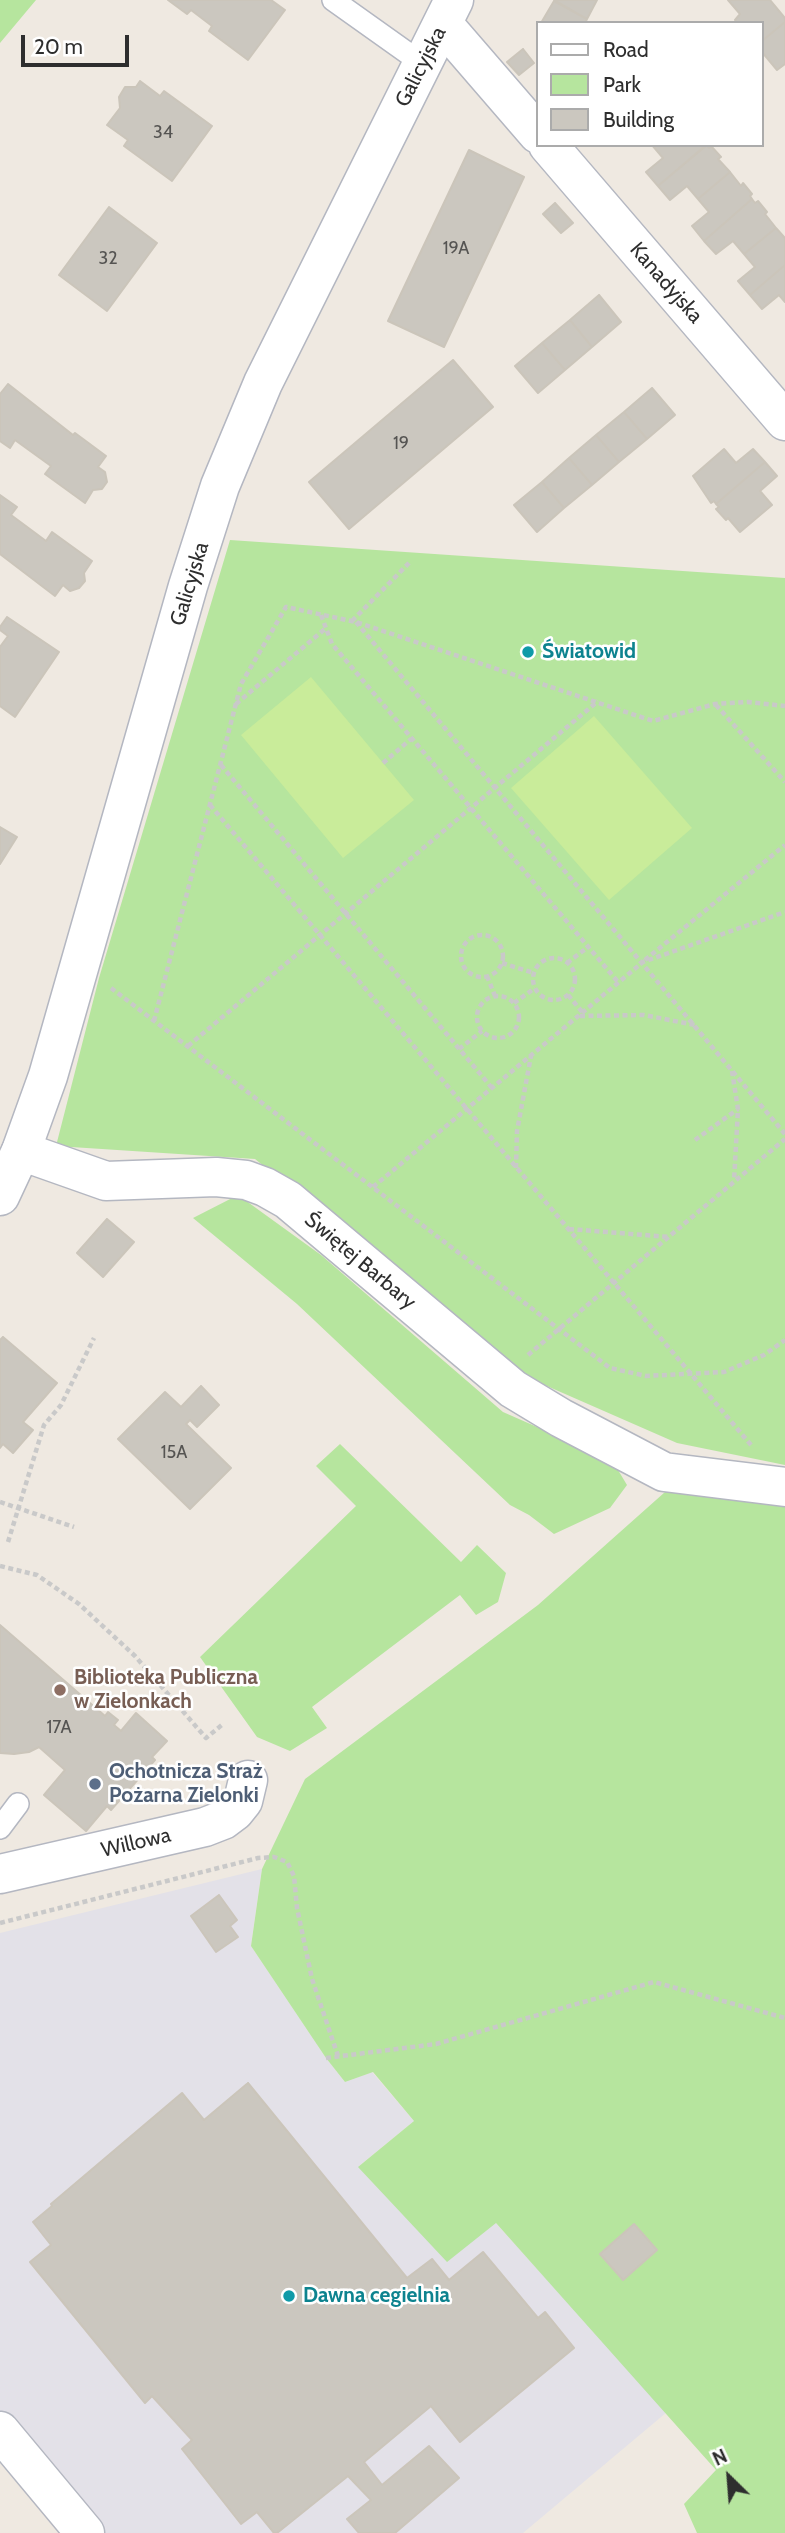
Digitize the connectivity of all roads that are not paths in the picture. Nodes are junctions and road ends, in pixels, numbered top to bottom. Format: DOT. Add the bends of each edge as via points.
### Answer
graph roads {
  1 [pos="332,0"];
  2 [pos="449,12"];
  3 [pos="423,64"];
  4 [pos="536,131"];
  5 [pos="550,147"];
  6 [pos="785,421"];
  7 [pos="21,1151"];
  8 [pos="0,1196"];
  9 [pos="785,1487"];
  10 [pos="248,1780"];
  11 [pos="18,1804"];
  12 [pos="0,1828"];
  13 [pos="0,1874"];
  14 [pos="0,2431"];
  15 [pos="85,2533"];
  1 -- 3 [label="lane"];
  2 -- 3 [label="street, Galicyjska"];
  2 -- 4 [label="street"];
  3 -- 7 [label="street, Galicyjska" via="263,383 220,486 48,1076"];
  5 -- 6 [label="street, Kanadyjska"];
  7 -- 8 [label="street, Galicyjska"];
  7 -- 9 [label="street, Świętej Barbary" via="106,1181 216,1177 265,1187 288,1200 513,1389 561,1419 664,1472"];
  10 -- 13 [label="street, Willowa" via="243,1801 234,1811 205,1827"];
  11 -- 12 [label="lane"];
  14 -- 15 [label="street"];
}
